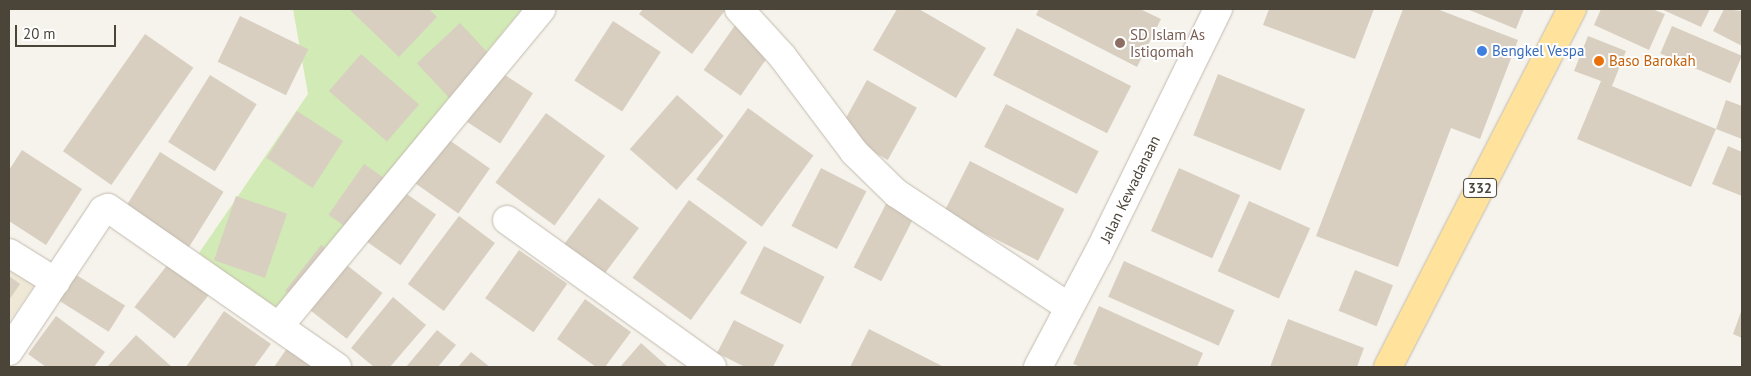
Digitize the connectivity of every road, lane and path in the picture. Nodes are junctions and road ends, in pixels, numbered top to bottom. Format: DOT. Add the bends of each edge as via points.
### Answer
graph roads {
  1 [pos="541,9"];
  2 [pos="739,9"];
  3 [pos="1218,9"];
  4 [pos="1572,9"];
  5 [pos="508,220"];
  6 [pos="9,252"];
  7 [pos="56,282"];
  8 [pos="1069,307"];
  9 [pos="280,325"];
  10 [pos="9,351"];
  11 [pos="337,367"];
  12 [pos="712,367"];
  13 [pos="1038,367"];
  14 [pos="1388,367"];
  1 -- 9 [label="street"];
  2 -- 8 [label="street" via="782,56 854,152 896,193"];
  3 -- 8 [label="street, Jalan Kewadanaan"];
  4 -- 14 [label="main road, 332"];
  5 -- 12 [label="street"];
  6 -- 7 [label="street"];
  7 -- 9 [label="street" via="103,210 108,208"];
  7 -- 10 [label="street"];
  8 -- 13 [label="street, Jalan Kewadanaan"];
  9 -- 11 [label="street"];
}
